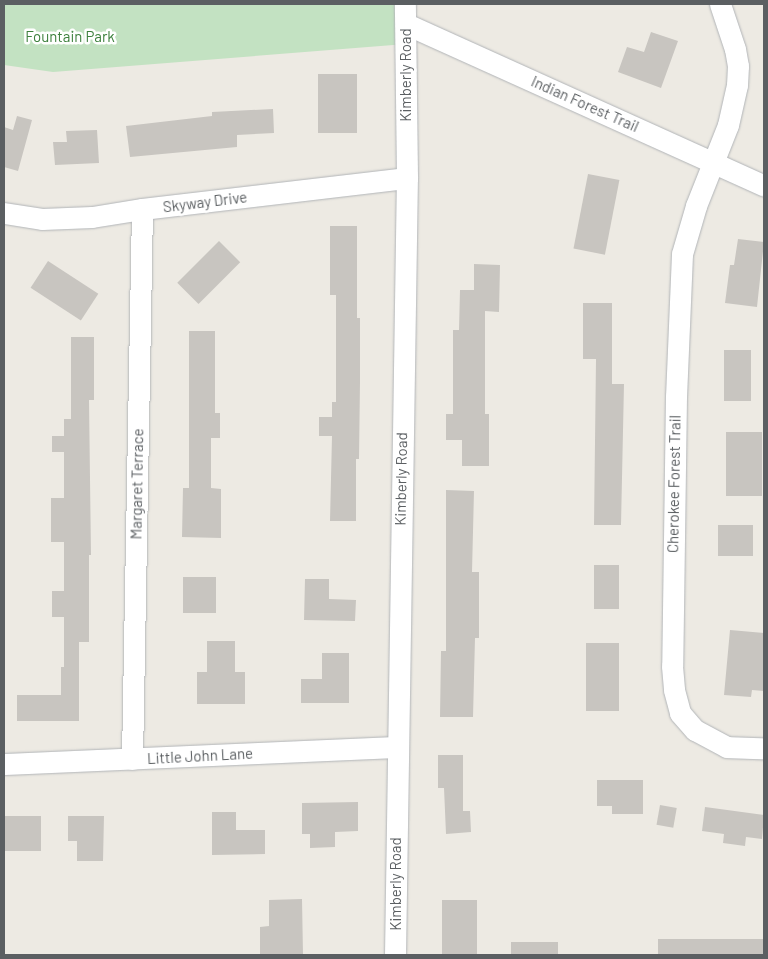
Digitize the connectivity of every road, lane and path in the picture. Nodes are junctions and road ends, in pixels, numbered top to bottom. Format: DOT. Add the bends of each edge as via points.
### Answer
graph roads {
  1 [pos="720,4"];
  2 [pos="405,14"];
  3 [pos="713,162"];
  4 [pos="407,178"];
  5 [pos="764,186"];
  6 [pos="142,209"];
  7 [pos="4,213"];
  8 [pos="396,747"];
  9 [pos="764,748"];
  10 [pos="132,759"];
  11 [pos="4,764"];
  12 [pos="395,955"];
  1 -- 3 [label="street, Cherokee Forest Trail" via="738,66 728,125"];
  2 -- 3 [label="street, Indian Forest Trail"];
  2 -- 4 [label="street, Kimberly Road"];
  3 -- 5 [label="street, Indian Forest Trail"];
  3 -- 9 [label="street, Cherokee Forest Trail" via="682,254 680,275 673,514 674,690 680,713 695,730 727,747"];
  4 -- 6 [label="street, Skyway Drive"];
  4 -- 8 [label="street, Kimberly Road"];
  6 -- 7 [label="street, Skyway Drive" via="92,217 42,219"];
  6 -- 10 [label="street, Margaret Terrace"];
  8 -- 10 [label="street, Little John Lane"];
  8 -- 12 [label="street, Kimberly Road"];
  10 -- 11 [label="street, Little John Lane"];
}
